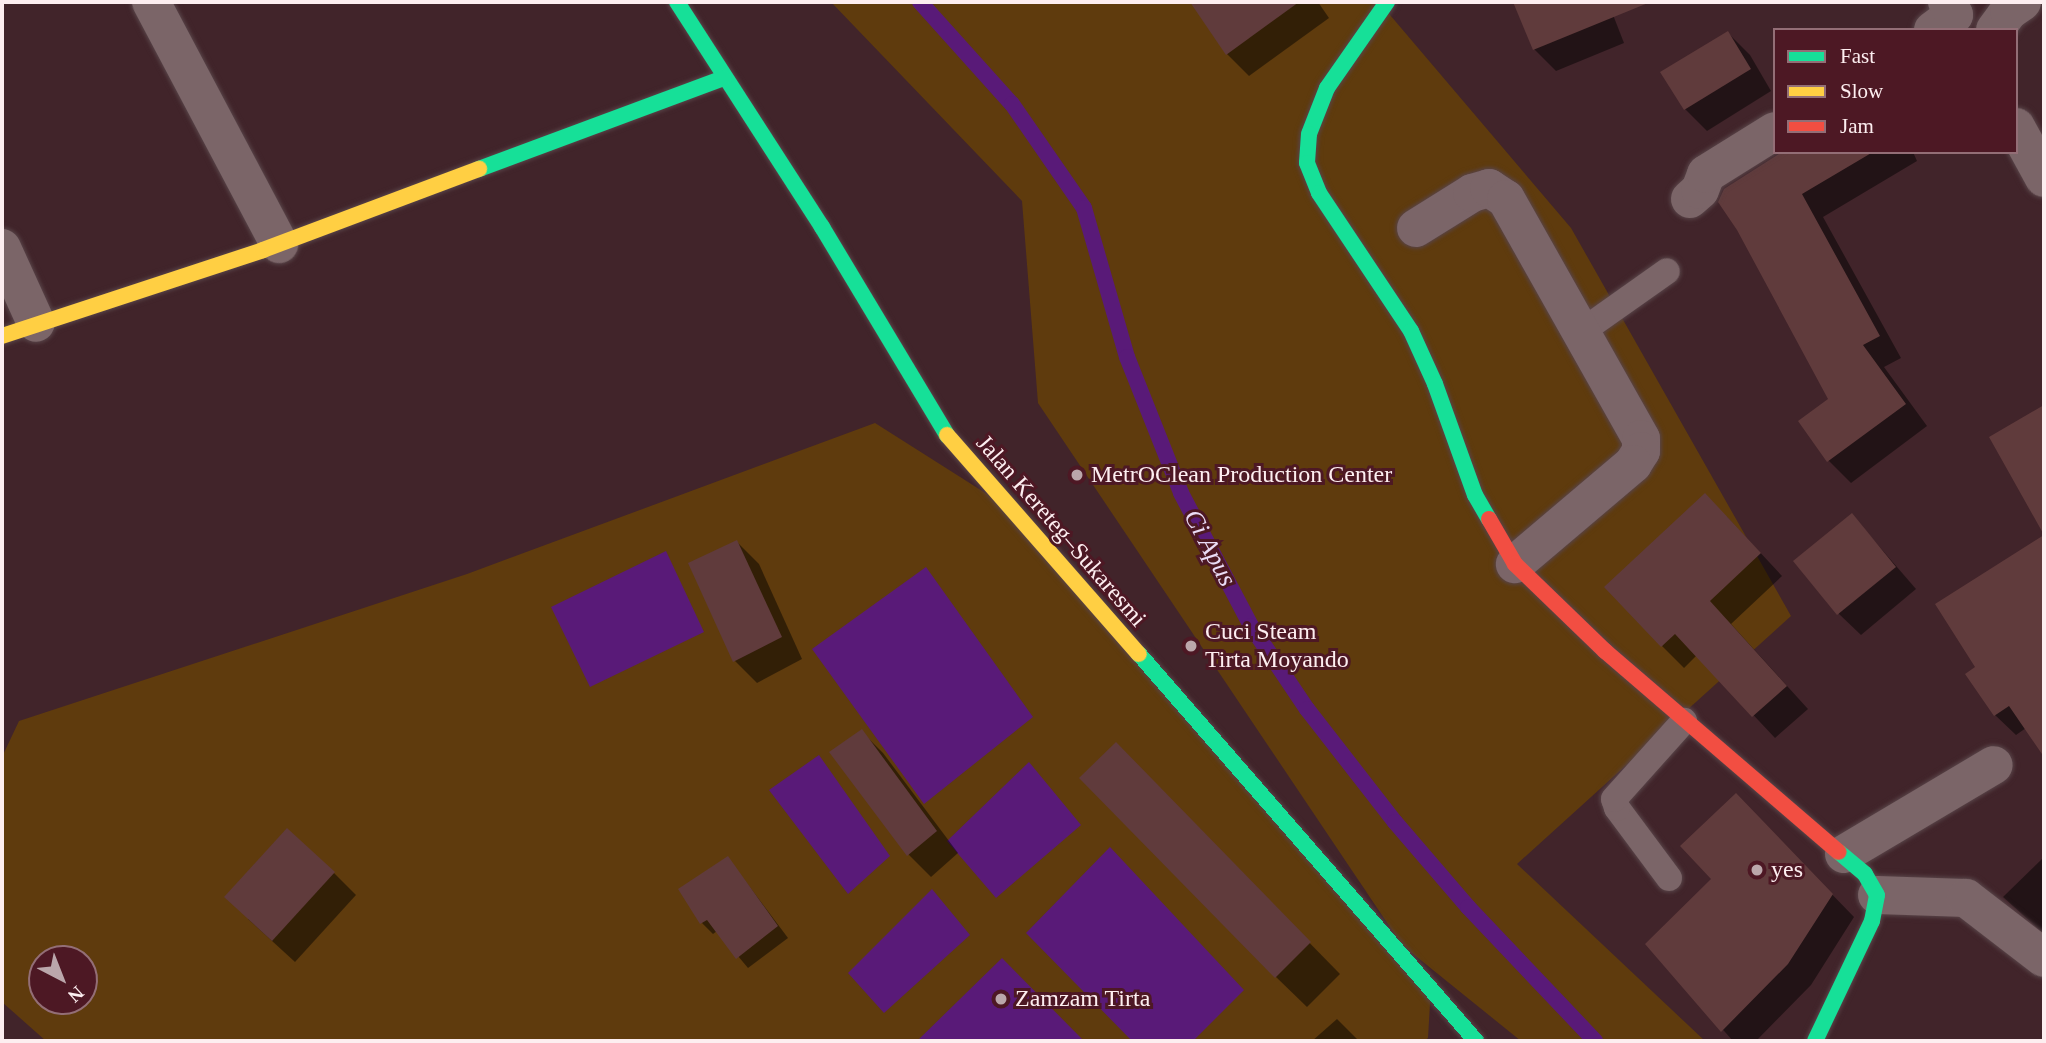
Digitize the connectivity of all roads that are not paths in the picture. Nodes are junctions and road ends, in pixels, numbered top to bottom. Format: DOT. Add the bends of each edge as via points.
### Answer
graph roads {
  1 [pos="150,2"];
  2 [pos="677,2"];
  3 [pos="1387,2"];
  4 [pos="2021,2"];
  5 [pos="1997,28"];
  6 [pos="724,78"];
  7 [pos="2018,131"];
  8 [pos="1773,132"];
  9 [pos="2044,178"];
  10 [pos="1689,199"];
  11 [pos="1416,228"];
  12 [pos="279,244"];
  13 [pos="2,248"];
  14 [pos="1667,271"];
  15 [pos="19,329"];
  16 [pos="1581,332"];
  17 [pos="1515,564"];
  18 [pos="1684,722"];
  19 [pos="1994,765"];
  20 [pos="1844,854"];
  21 [pos="1670,878"];
  22 [pos="1877,895"];
  23 [pos="2044,958"];
  24 [pos="1476,1041"];
  25 [pos="1815,1041"];
  1 -- 12 [label="street"];
  2 -- 6 [label="street, Jalan Kereteg–Sukaresmi"];
  3 -- 17 [label="street" via="1327,88 1309,134 1307,163 1342,232 1411,331 1475,495"];
  4 -- 5 [label="street"];
  6 -- 12 [label="street"];
  6 -- 24 [label="street, Jalan Kereteg–Sukaresmi" via="822,226 948,436"];
  7 -- 9 [label="street"];
  8 -- 10 [label="street" via="1706,174 1700,190"];
  11 -- 16 [label="street" via="1472,193 1489,188 1506,199"];
  12 -- 15 [label="street"];
  13 -- 15 [label="street"];
  14 -- 16 [label="lane"];
  16 -- 17 [label="street" via="1641,439 1641,451 1633,464"];
  17 -- 18 [label="street"];
  18 -- 20 [label="street"];
  18 -- 21 [label="lane" via="1614,799"];
  19 -- 20 [label="street"];
  20 -- 22 [label="street" via="1865,874"];
  22 -- 23 [label="street" via="1966,898"];
  22 -- 25 [label="street" via="1872,921"];
}
